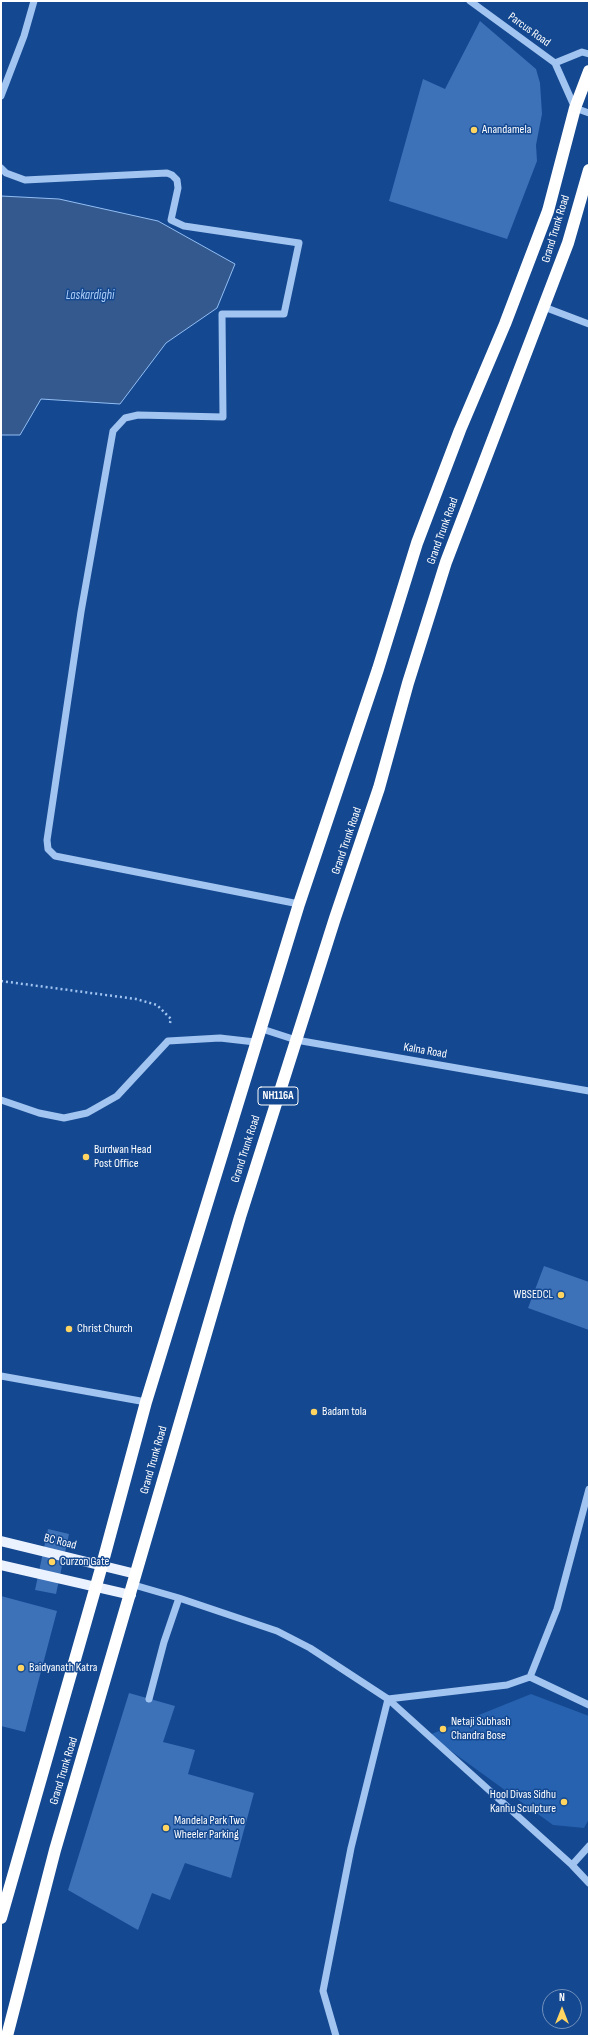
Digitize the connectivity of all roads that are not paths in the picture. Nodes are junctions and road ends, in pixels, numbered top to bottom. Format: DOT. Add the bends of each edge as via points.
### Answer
graph roads {
  1 [pos="34,1"];
  2 [pos="470,1"];
  3 [pos="589,54"];
  4 [pos="556,63"];
  5 [pos="589,71"];
  6 [pos="1,96"];
  7 [pos="575,108"];
  8 [pos="589,113"];
  9 [pos="1,168"];
  10 [pos="589,170"];
  11 [pos="544,307"];
  12 [pos="589,324"];
  13 [pos="299,904"];
  14 [pos="259,1028"];
  15 [pos="296,1040"];
  16 [pos="255,1042"];
  17 [pos="589,1091"];
  18 [pos="1,1100"];
  19 [pos="1,1376"];
  20 [pos="146,1402"];
  21 [pos="589,1489"];
  22 [pos="1,1541"];
  23 [pos="1,1564"];
  24 [pos="102,1565"];
  25 [pos="134,1585"];
  26 [pos="96,1586"];
  27 [pos="179,1598"];
  28 [pos="530,1678"];
  29 [pos="149,1699"];
  30 [pos="388,1699"];
  31 [pos="589,1705"];
  32 [pos="589,1846"];
  33 [pos="572,1865"];
  34 [pos="589,1884"];
  35 [pos="1,1918"];
  36 [pos="7,2036"];
  37 [pos="336,2036"];
  1 -- 6 [label="street" via="24,36"];
  2 -- 4 [label="street, Parcus Road"];
  3 -- 4 [label="street, Parcus Road" via="582,52"];
  4 -- 7 [label="street, Parcus Road"];
  5 -- 7 [label="highway, Grand Trunk Road / NH116A"];
  7 -- 8 [label="street"];
  7 -- 13 [label="highway, Grand Trunk Road / NH116A" via="548,211 417,543 378,670"];
  9 -- 13 [label="street" via="6,173 25,180 167,173 177,180 178,188 172,220 184,226 299,243 284,314 222,314 223,417 138,415 124,418 113,431 81,612 47,825 47,840 48,849 55,856"];
  10 -- 11 [label="highway, Grand Trunk Road / NH116A" via="568,243"];
  11 -- 12 [label="street"];
  11 -- 15 [label="highway, Grand Trunk Road / NH116A" via="446,562 408,683 379,788"];
  13 -- 14 [label="highway, Grand Trunk Road / NH116A"];
  14 -- 15 [label="street, Kalna Road"];
  14 -- 16 [label="highway, Grand Trunk Road / NH116A"];
  15 -- 17 [label="street, Kalna Road"];
  15 -- 25 [label="highway, Grand Trunk Road / NH116A" via="240,1217"];
  16 -- 18 [label="street" via="220,1038 168,1041 117,1096 87,1113 64,1118 39,1113"];
  16 -- 20 [label="highway, Grand Trunk Road / NH116A"];
  19 -- 20 [label="street"];
  20 -- 24 [label="highway, Grand Trunk Road / NH116A"];
  21 -- 28 [label="street" via="557,1609"];
  22 -- 24 [label="main road, BC Road"];
  23 -- 26 [label="main road"];
  24 -- 25 [label="main road, BC Road"];
  24 -- 26 [label="highway, Grand Trunk Road / NH116A"];
  25 -- 26 [label="main road"];
  25 -- 27 [label="street"];
  25 -- 36 [label="highway, Grand Trunk Road / NH116A" via="55,1850"];
  26 -- 35 [label="highway, Grand Trunk Road / NH116A"];
  27 -- 29 [label="street"];
  27 -- 30 [label="street" via="277,1631 310,1648"];
  28 -- 30 [label="street" via="507,1685"];
  28 -- 31 [label="street"];
  30 -- 33 [label="street"];
  30 -- 37 [label="street" via="351,1848 323,1992"];
  32 -- 33 [label="street"];
  33 -- 34 [label="street"];
}
